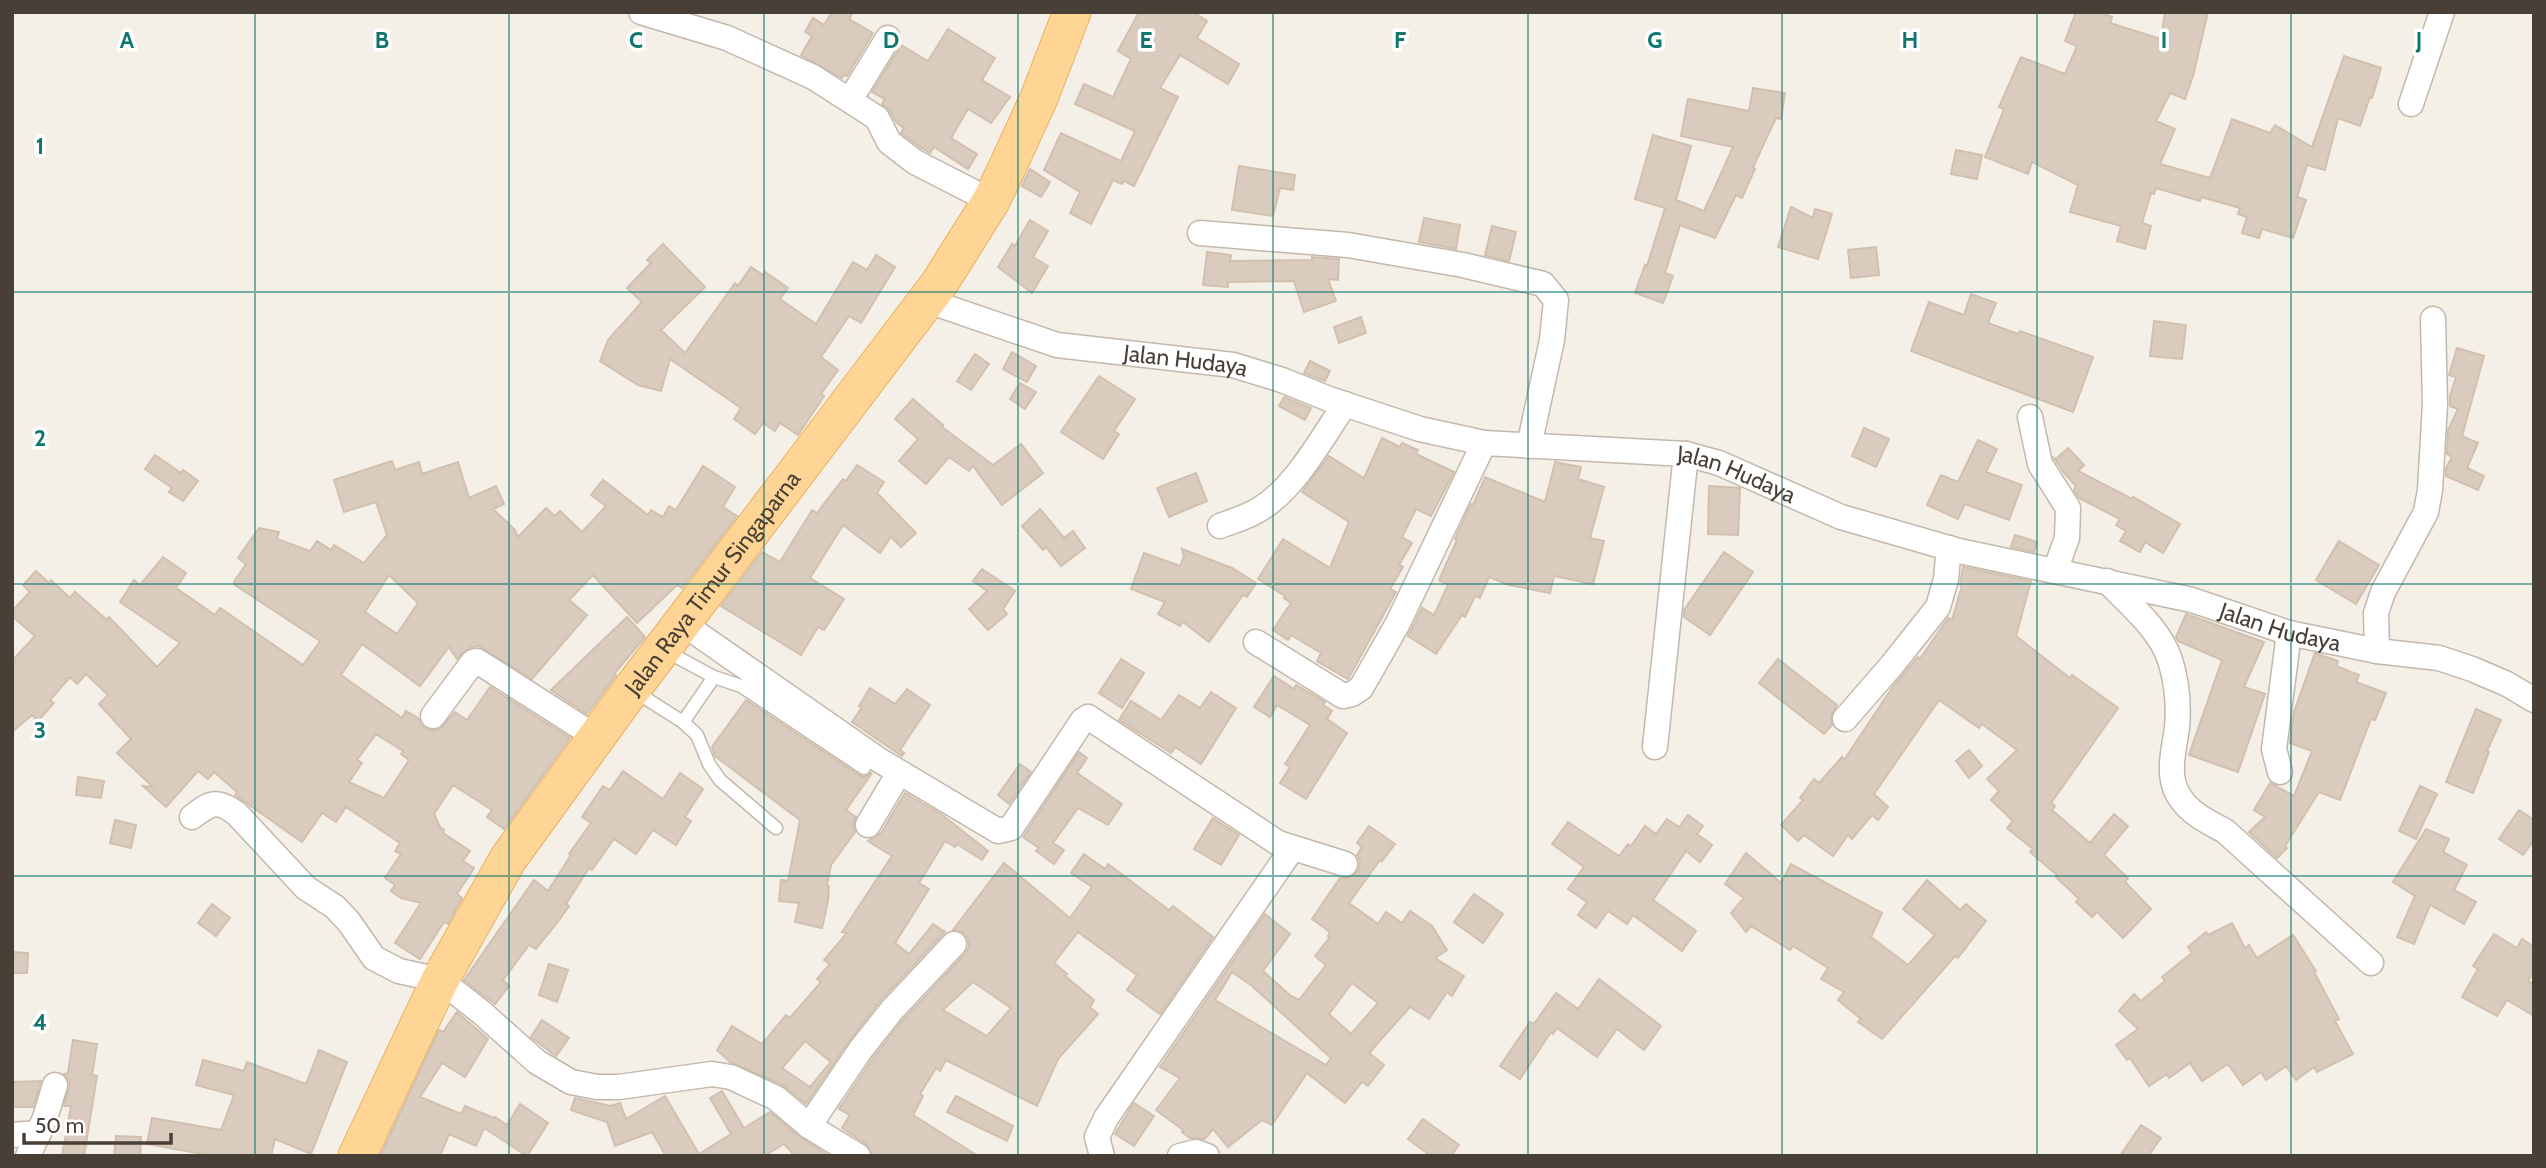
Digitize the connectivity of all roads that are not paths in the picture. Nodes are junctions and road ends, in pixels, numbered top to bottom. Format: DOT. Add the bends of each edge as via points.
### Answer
graph roads {
  1 [pos="641,12"];
  2 [pos="1072,12"];
  3 [pos="2442,12"];
  4 [pos="888,38"];
  5 [pos="850,100"];
  6 [pos="2411,104"];
  7 [pos="990,201"];
  8 [pos="1200,233"];
  9 [pos="934,293"];
  10 [pos="2433,319"];
  11 [pos="1345,404"];
  12 [pos="2029,417"];
  13 [pos="1484,443"];
  14 [pos="1530,446"];
  15 [pos="1686,454"];
  16 [pos="1220,526"];
  17 [pos="1950,548"];
  18 [pos="2055,571"];
  19 [pos="2107,581"];
  20 [pos="2289,633"];
  21 [pos="673,636"];
  22 [pos="1256,642"];
  23 [pos="2377,651"];
  24 [pos="714,677"];
  25 [pos="632,689"];
  26 [pos="2534,700"];
  27 [pos="433,716"];
  28 [pos="1845,719"];
  29 [pos="683,722"];
  30 [pos="596,737"];
  31 [pos="1655,747"];
  32 [pos="864,768"];
  33 [pos="2280,772"];
  34 [pos="899,773"];
  35 [pos="192,817"];
  36 [pos="868,825"];
  37 [pos="776,828"];
  38 [pos="1292,849"];
  39 [pos="1345,864"];
  40 [pos="954,944"];
  41 [pos="2371,963"];
  42 [pos="440,980"];
  43 [pos="55,1085"];
  44 [pos="810,1126"];
  45 [pos="39,1133"];
  46 [pos="12,1135"];
  47 [pos="28,1156"];
  48 [pos="356,1156"];
  49 [pos="859,1156"];
  50 [pos="1101,1156"];
  51 [pos="1180,1156"];
  52 [pos="1207,1156"];
  1 -- 5 [label="street" via="727,38 813,77"];
  2 -- 7 [label="main road, Jalan Raya Timur Singaparna"];
  3 -- 6 [label="street"];
  4 -- 5 [label="street"];
  5 -- 7 [label="street" via="877,118 889,142 915,162"];
  7 -- 9 [label="main road, Jalan Raya Timur Singaparna"];
  8 -- 14 [label="street" via="1349,245 1543,284 1556,300"];
  9 -- 11 [label="street, Jalan Hudaya" via="1057,345 1233,365"];
  9 -- 21 [label="main road, Jalan Raya Timur Singaparna"];
  10 -- 23 [label="street" via="2430,490 2426,512 2376,613"];
  11 -- 13 [label="street, Jalan Hudaya" via="1420,429"];
  11 -- 16 [label="street" via="1280,493 1258,510"];
  12 -- 18 [label="street" via="2040,464 2068,508 2067,538"];
  13 -- 14 [label="street, Jalan Hudaya"];
  13 -- 22 [label="street" via="1398,623 1361,688 1342,696"];
  14 -- 15 [label="street, Jalan Hudaya"];
  15 -- 17 [label="street, Jalan Hudaya" via="1719,463 1841,517"];
  15 -- 31 [label="street"];
  17 -- 18 [label="street, Jalan Hudaya"];
  17 -- 28 [label="street" via="1938,607"];
  18 -- 19 [label="street, Jalan Hudaya"];
  19 -- 20 [label="street, Jalan Hudaya" via="2192,600"];
  19 -- 41 [label="street" via="2161,639 2169,658 2178,688 2172,757 2180,798 2198,817 2225,831"];
  20 -- 23 [label="street, Jalan Hudaya"];
  20 -- 33 [label="street" via="2274,749"];
  21 -- 24 [label="lane"];
  21 -- 25 [label="main road, Jalan Raya Timur Singaparna"];
  21 -- 34 [label="street"];
  23 -- 26 [label="street, Jalan Hudaya" via="2439,658 2507,684"];
  24 -- 29 [label="lane"];
  24 -- 32 [label="lane" via="741,686"];
  25 -- 29 [label="lane"];
  25 -- 30 [label="main road, Jalan Raya Timur Singaparna"];
  27 -- 30 [label="street" via="477,661"];
  29 -- 37 [label="lane" via="697,735 720,780"];
  30 -- 42 [label="main road, Jalan Raya Timur Singaparna" via="508,859"];
  34 -- 36 [label="street"];
  34 -- 38 [label="street" via="1004,831 1011,828 1088,717 1234,816"];
  35 -- 42 [label="street" via="206,806 226,805 306,888 335,907 374,958 398,971"];
  38 -- 39 [label="street"];
  38 -- 50 [label="street" via="1107,1118 1097,1138"];
  40 -- 44 [label="street" via="861,1049"];
  42 -- 44 [label="street" via="537,1062 571,1082 619,1087 712,1074 732,1077 776,1098"];
  42 -- 48 [label="main road, Jalan Raya Timur Singaparna"];
  43 -- 45 [label="street"];
  44 -- 49 [label="street"];
  45 -- 46 [label="street"];
  45 -- 47 [label="street"];
  51 -- 52 [label="street" via="1196,1152"];
}
